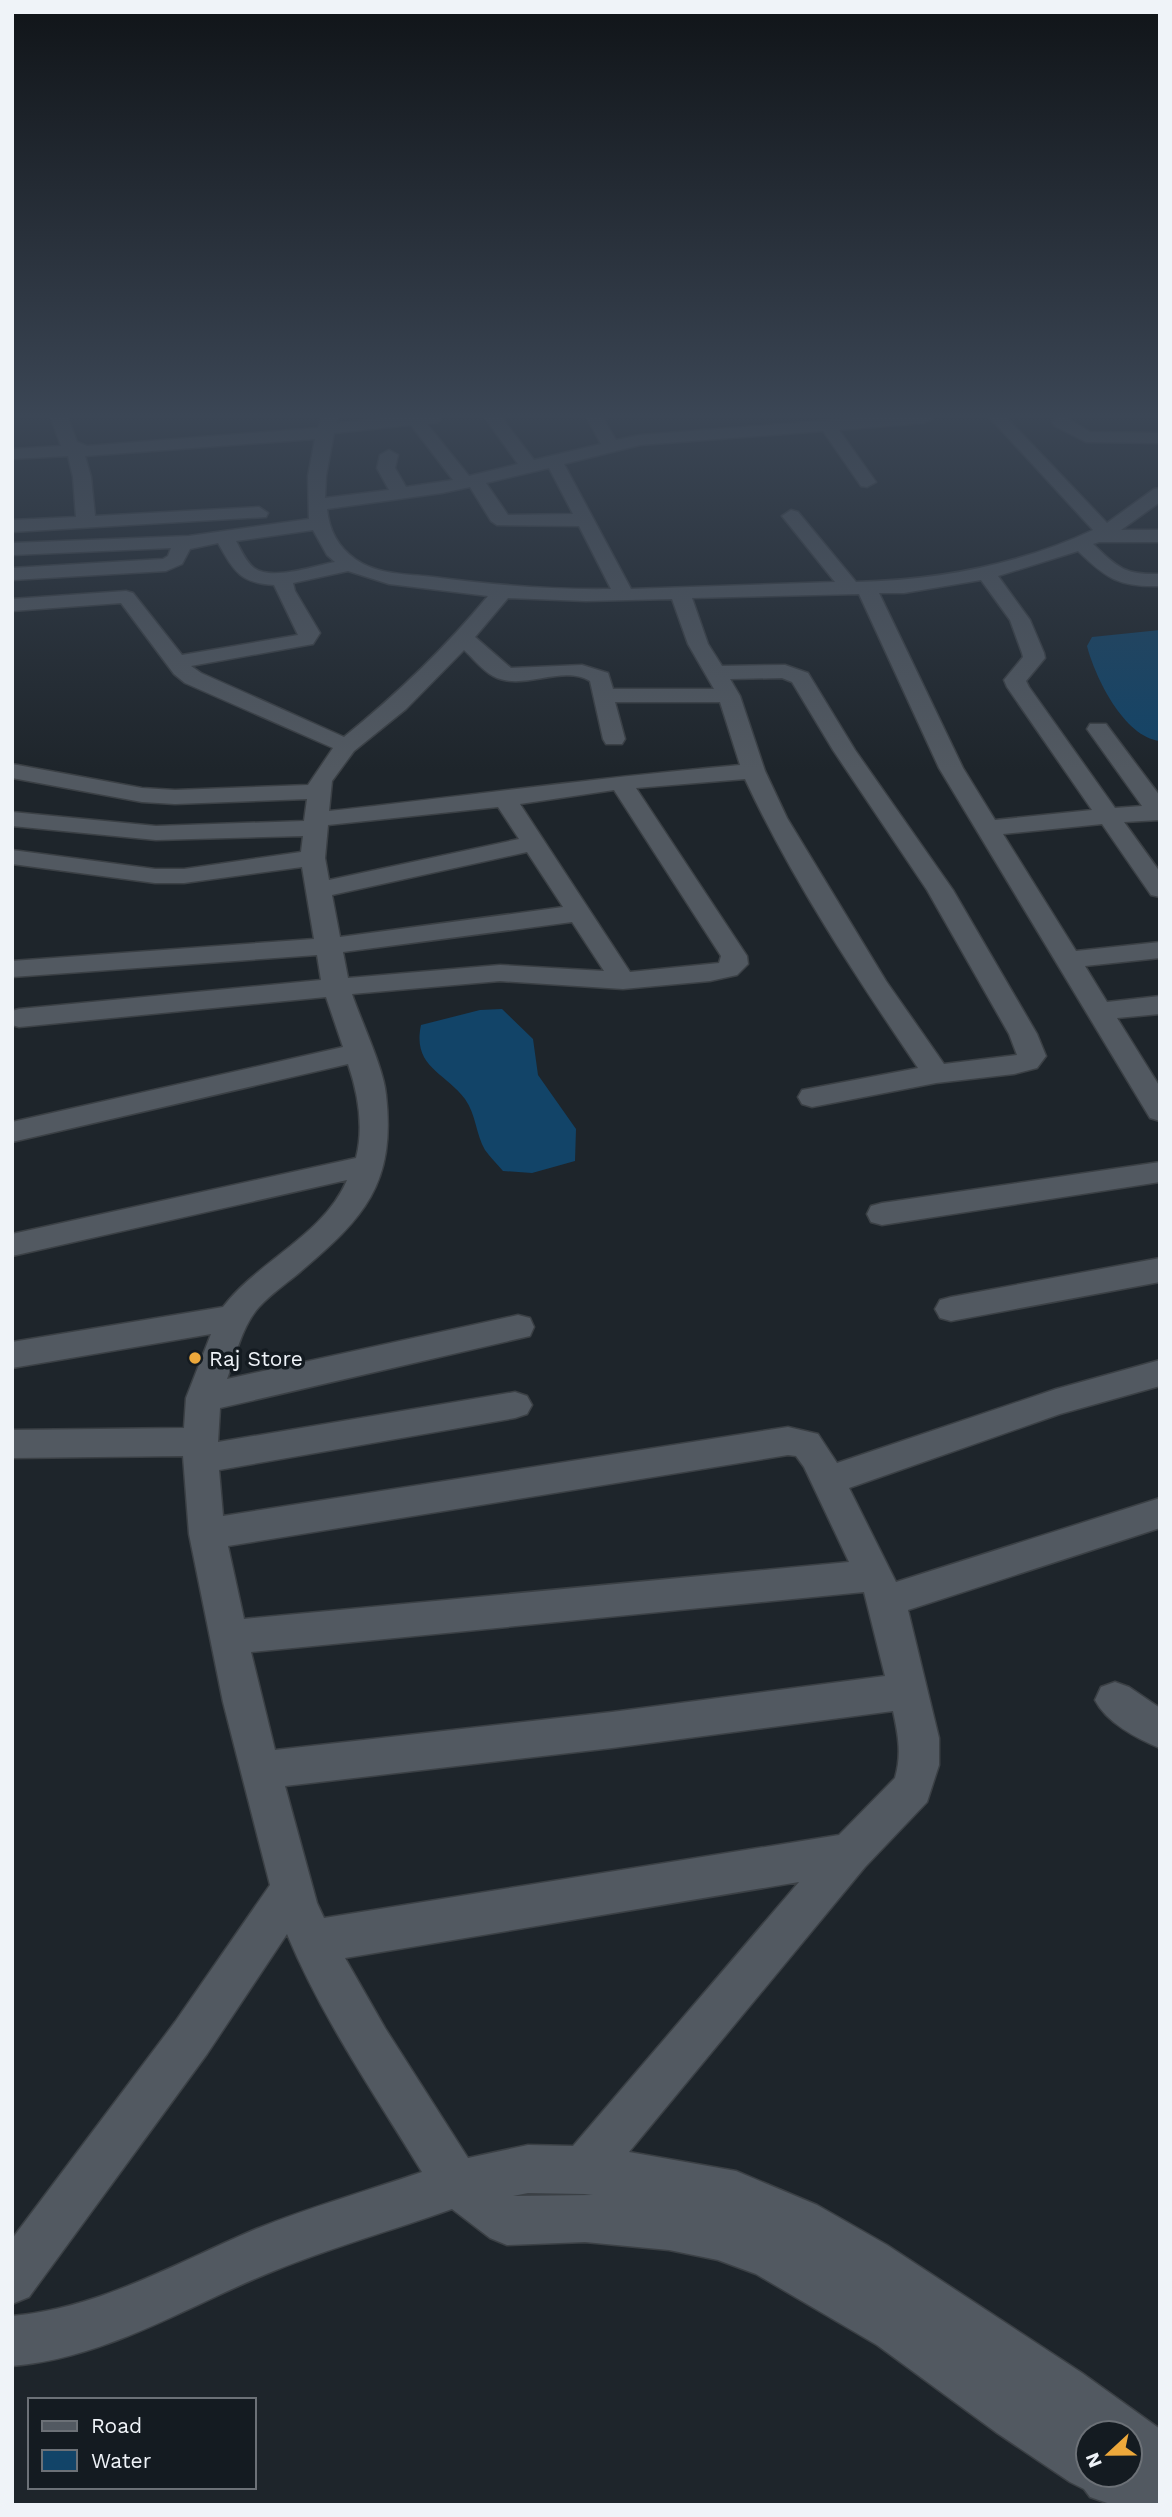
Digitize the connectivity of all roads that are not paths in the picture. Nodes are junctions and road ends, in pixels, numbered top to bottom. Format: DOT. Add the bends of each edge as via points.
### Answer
graph roads {
  1 [pos="324,535"];
  2 [pos="592,535"];
  3 [pos="809,535"];
  4 [pos="1095,535"];
  5 [pos="224,536"];
  6 [pos="1160,536"];
  7 [pos="1092,537"];
  8 [pos="189,542"];
  9 [pos="12,549"];
  10 [pos="350,565"];
  11 [pos="12,574"];
  12 [pos="987,574"];
  13 [pos="283,580"];
  14 [pos="1160,580"];
  15 [pos="858,588"];
  16 [pos="502,592"];
  17 [pos="680,593"];
  18 [pos="624,594"];
  19 [pos="12,605"];
  20 [pos="464,638"];
  21 [pos="177,662"];
  22 [pos="715,673"];
  23 [pos="604,695"];
  24 [pos="729,696"];
  25 [pos="1098,729"];
  26 [pos="614,739"];
  27 [pos="346,746"];
  28 [pos="12,771"];
  29 [pos="753,771"];
  30 [pos="621,783"];
  31 [pos="505,799"];
  32 [pos="1159,812"];
  33 [pos="317,813"];
  34 [pos="1108,816"];
  35 [pos="12,819"];
  36 [pos="987,828"];
  37 [pos="532,844"];
  38 [pos="12,857"];
  39 [pos="313,858"];
  40 [pos="319,890"];
  41 [pos="1160,890"];
  42 [pos="579,913"];
  43 [pos="330,946"];
  44 [pos="1160,950"];
  45 [pos="1067,960"];
  46 [pos="12,969"];
  47 [pos="623,981"];
  48 [pos="336,987"];
  49 [pos="1160,1005"];
  50 [pos="1098,1011"];
  51 [pos="19,1018"];
  52 [pos="359,1052"];
  53 [pos="936,1074"];
  54 [pos="812,1097"];
  55 [pos="1158,1105"];
  56 [pos="12,1132"];
  57 [pos="369,1165"];
  58 [pos="1160,1172"];
  59 [pos="882,1214"];
  60 [pos="12,1245"];
  61 [pos="1160,1270"];
  62 [pos="951,1309"];
  63 [pos="233,1318"];
  64 [pos="518,1327"];
  65 [pos="12,1355"];
  66 [pos="1160,1373"];
  67 [pos="203,1398"];
  68 [pos="514,1405"];
  69 [pos="12,1444"];
  70 [pos="200,1450"];
  71 [pos="828,1481"];
  72 [pos="1160,1513"];
  73 [pos="207,1534"];
  74 [pos="881,1588"];
  75 [pos="229,1637"];
  76 [pos="908,1691"];
  77 [pos="1115,1700"];
  78 [pos="1160,1730"];
  79 [pos="261,1770"];
  80 [pos="850,1853"];
  81 [pos="292,1888"];
  82 [pos="312,1942"];
  83 [pos="584,2170"];
  84 [pos="457,2184"];
  85 [pos="12,2280"];
  86 [pos="12,2341"];
  87 [pos="1103,2419"];
  88 [pos="1144,2449"];
  89 [pos="1074,2455"];
  90 [pos="1160,2460"];
  1 -- 10 [label="street"];
  2 -- 18 [label="street"];
  3 -- 15 [label="street"];
  4 -- 7 [label="street"];
  5 -- 8 [label="street"];
  5 -- 13 [label="street" via="247,575"];
  6 -- 7 [label="street"];
  7 -- 12 [label="street"];
  7 -- 14 [label="street" via="1116,576"];
  8 -- 9 [label="street"];
  8 -- 11 [label="street" via="181,546 176,561 166,565"];
  10 -- 13 [label="street"];
  10 -- 16 [label="street" via="416,581"];
  12 -- 15 [label="street" via="904,587"];
  12 -- 34 [label="street" via="1020,620 1033,653 1034,658 1016,675 1018,687"];
  13 -- 21 [label="street" via="310,636"];
  15 -- 17 [label="street"];
  15 -- 36 [label="street"];
  16 -- 18 [label="street"];
  16 -- 20 [label="street"];
  17 -- 18 [label="street"];
  17 -- 22 [label="street" via="698,644"];
  19 -- 21 [label="street" via="126,597"];
  20 -- 23 [label="street" via="507,674 589,672 600,678"];
  20 -- 27 [label="street" via="398,704"];
  21 -- 27 [label="street" via="193,678"];
  22 -- 24 [label="street"];
  22 -- 53 [label="street" via="785,671 800,678 940,890 1032,1056 1014,1065"];
  23 -- 24 [label="street"];
  23 -- 26 [label="street"];
  24 -- 29 [label="street"];
  25 -- 32 [label="street"];
  27 -- 33 [label="street" via="320,781"];
  28 -- 33 [label="street" via="142,795"];
  29 -- 30 [label="street"];
  29 -- 53 [label="street" via="775,818 874,983"];
  30 -- 31 [label="street"];
  30 -- 47 [label="street" via="735,964 710,973"];
  31 -- 33 [label="street"];
  31 -- 37 [label="street"];
  32 -- 34 [label="street"];
  33 -- 35 [label="street" via="156,833"];
  33 -- 39 [label="street"];
  34 -- 36 [label="street"];
  34 -- 41 [label="street"];
  36 -- 45 [label="street"];
  37 -- 40 [label="street"];
  37 -- 42 [label="street"];
  38 -- 39 [label="street" via="155,876"];
  39 -- 40 [label="street"];
  40 -- 43 [label="street"];
  42 -- 43 [label="street"];
  42 -- 47 [label="street"];
  43 -- 46 [label="street"];
  43 -- 48 [label="street"];
  44 -- 45 [label="street"];
  45 -- 50 [label="street"];
  47 -- 48 [label="street" via="500,973"];
  48 -- 51 [label="street"];
  48 -- 52 [label="street"];
  49 -- 50 [label="street"];
  50 -- 55 [label="street"];
  52 -- 56 [label="street"];
  52 -- 57 [label="street" via="372,1092 374,1145"];
  53 -- 54 [label="street"];
  57 -- 60 [label="street"];
  57 -- 63 [label="street" via="352,1205 248,1298"];
  58 -- 59 [label="street"];
  61 -- 62 [label="street"];
  63 -- 65 [label="street"];
  63 -- 67 [label="street"];
  64 -- 67 [label="street"];
  66 -- 71 [label="street" via="1056,1402"];
  67 -- 70 [label="street"];
  68 -- 70 [label="street"];
  69 -- 70 [label="street"];
  70 -- 73 [label="street"];
  71 -- 73 [label="street" via="806,1444 788,1441"];
  71 -- 74 [label="street"];
  72 -- 74 [label="street"];
  73 -- 75 [label="street"];
  74 -- 75 [label="street"];
  74 -- 76 [label="street"];
  75 -- 79 [label="street"];
  76 -- 79 [label="street"];
  76 -- 80 [label="street" via="919,1738 913,1788"];
  77 -- 78 [label="street"];
  79 -- 81 [label="street"];
  80 -- 82 [label="street"];
  80 -- 83 [label="street"];
  81 -- 82 [label="street"];
  81 -- 85 [label="street" via="170,2067"];
  82 -- 84 [label="street" via="369,2044"];
  83 -- 84 [label="street" via="528,2169"];
  83 -- 87 [label="street" via="736,2195 800,2222 881,2270"];
  84 -- 86 [label="street" via="270,2248 104,2322 46,2339"];
  84 -- 89 [label="street" via="507,2221 585,2218 669,2226 718,2236 769,2254 895,2327"];
  88 -- 90 [label="street"];
}
